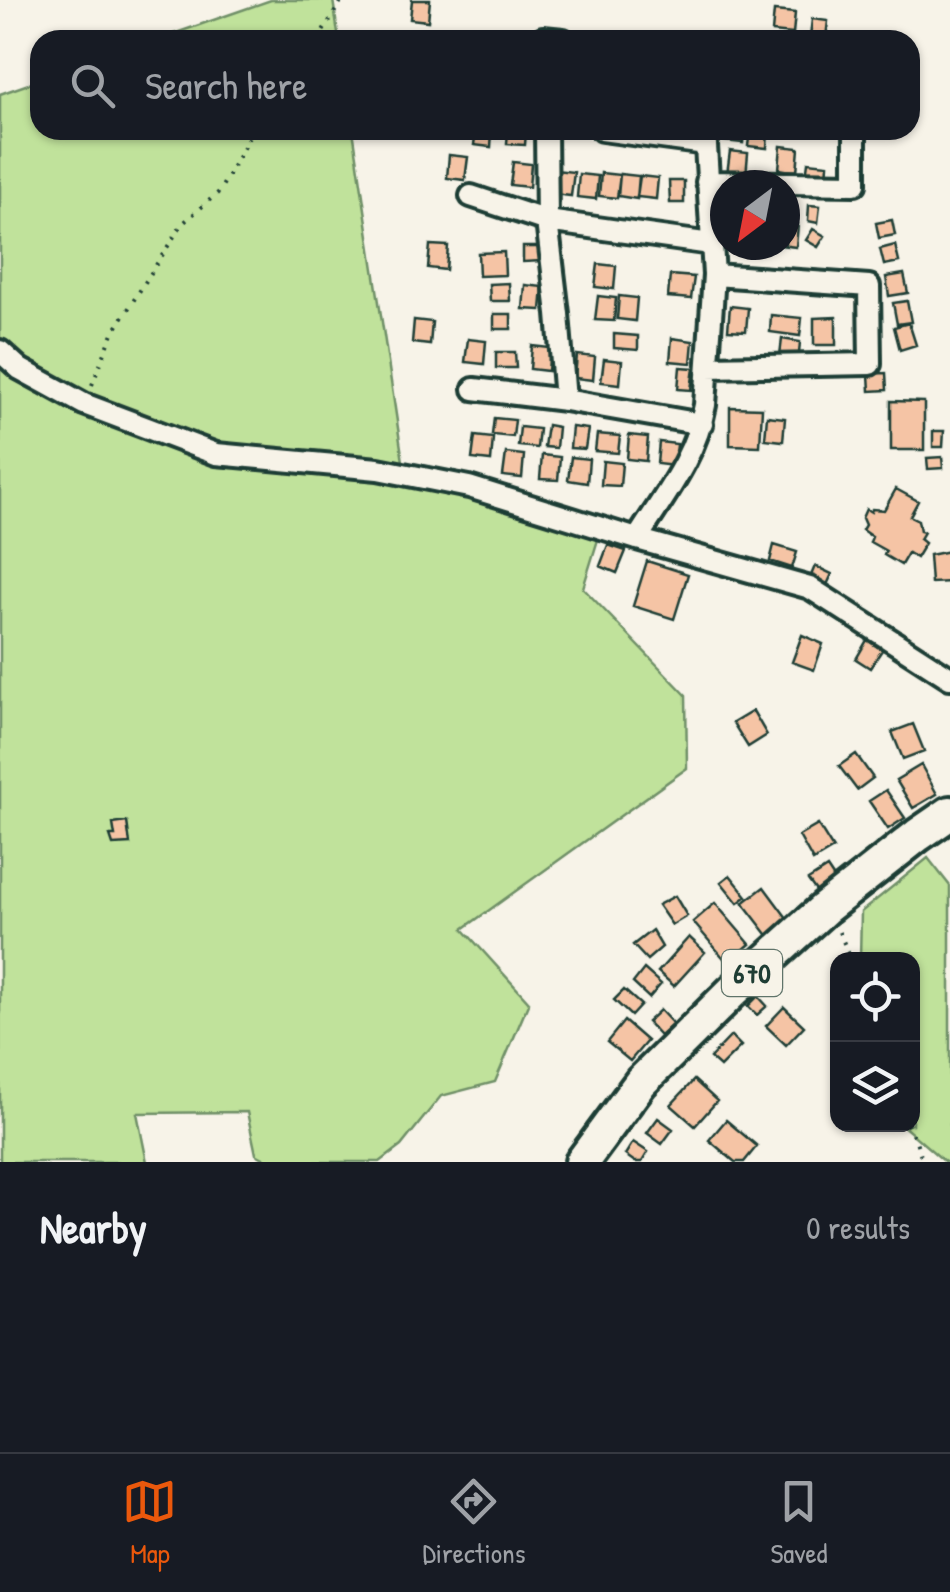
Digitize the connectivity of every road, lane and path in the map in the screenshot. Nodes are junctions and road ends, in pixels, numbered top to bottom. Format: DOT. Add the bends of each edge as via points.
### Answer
graph roads {
  1 [pos="342,0"];
  2 [pos="324,30"];
  3 [pos="248,140"];
  4 [pos="546,140"];
  5 [pos="705,140"];
  6 [pos="855,140"];
  7 [pos="707,182"];
  8 [pos="472,196"];
  9 [pos="547,221"];
  10 [pos="710,244"];
  11 [pos="712,260"];
  12 [pos="714,276"];
  13 [pos="0,351"];
  14 [pos="708,368"];
  15 [pos="474,389"];
  16 [pos="565,400"];
  17 [pos="84,404"];
  18 [pos="702,424"];
  19 [pos="637,539"];
  20 [pos="950,678"];
  21 [pos="950,813"];
  22 [pos="911,1132"];
  23 [pos="582,1162"];
  24 [pos="922,1162"];
  1 -- 2 [label="path"];
  3 -- 17 [label="path" via="219,192 182,224 113,333"];
  4 -- 9 [label="street"];
  5 -- 7 [label="street"];
  6 -- 7 [label="street" via="855,184"];
  7 -- 10 [label="street"];
  8 -- 9 [label="street"];
  9 -- 10 [label="street"];
  9 -- 16 [label="street"];
  11 -- 12 [label="street"];
  12 -- 14 [label="street"];
  12 -- 14 [label="street" via="869,286 870,364"];
  13 -- 17 [label="street"];
  14 -- 18 [label="street"];
  15 -- 16 [label="street"];
  16 -- 18 [label="street"];
  17 -- 19 [label="street" via="216,454 378,469 470,487"];
  18 -- 19 [label="street"];
  19 -- 20 [label="street" via="810,588"];
  21 -- 23 [label="main road, 670" via="824,909 733,991 640,1082"];
  22 -- 24 [label="path"];
}
